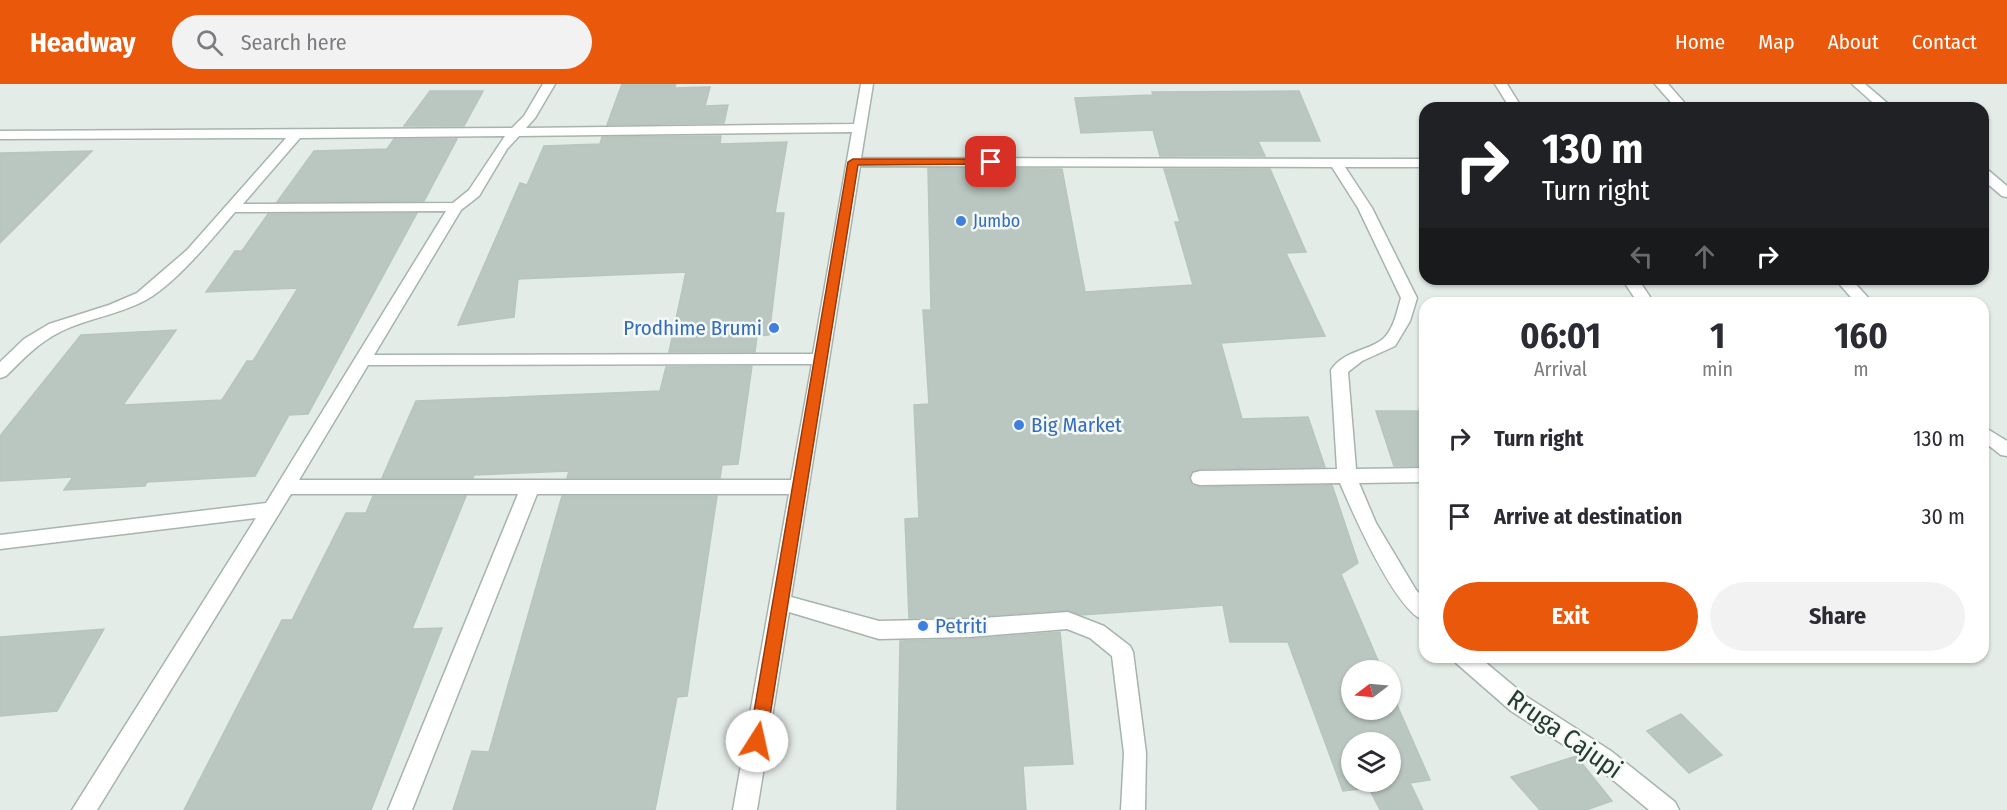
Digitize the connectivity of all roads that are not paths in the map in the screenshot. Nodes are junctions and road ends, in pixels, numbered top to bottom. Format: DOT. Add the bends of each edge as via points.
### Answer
graph roads {
  1 [pos="549,84"];
  2 [pos="867,84"];
  3 [pos="1501,84"];
  4 [pos="1661,84"];
  5 [pos="1858,84"];
  6 [pos="1512,102"];
  7 [pos="1678,102"];
  8 [pos="1880,102"];
  9 [pos="859,128"];
  10 [pos="515,132"];
  11 [pos="296,134"];
  12 [pos="0,135"];
  13 [pos="853,162"];
  14 [pos="1336,163"];
  15 [pos="1419,163"];
  16 [pos="1989,178"];
  17 [pos="2007,193"];
  18 [pos="456,207"];
  19 [pos="232,208"];
  20 [pos="1848,285"];
  21 [pos="1860,297"];
  22 [pos="821,359"];
  23 [pos="365,360"];
  24 [pos="0,372"];
  25 [pos="1989,437"];
  26 [pos="2007,450"];
  27 [pos="1419,475"];
  28 [pos="1347,476"];
  29 [pos="1200,478"];
  30 [pos="286,487"];
  31 [pos="530,487"];
  32 [pos="800,487"];
  33 [pos="272,509"];
  34 [pos="0,542"];
  35 [pos="781,602"];
  36 [pos="1419,607"];
  37 [pos="1471,663"];
  38 [pos="84,810"];
  39 [pos="400,810"];
  40 [pos="745,810"];
  41 [pos="1133,810"];
  42 [pos="1666,810"];
  1 -- 10 [label="street" via="530,118"];
  2 -- 9 [label="street"];
  3 -- 6 [label="street"];
  4 -- 7 [label="street"];
  5 -- 8 [label="street"];
  9 -- 10 [label="street"];
  9 -- 13 [label="street"];
  10 -- 11 [label="street"];
  10 -- 18 [label="street" via="474,193"];
  11 -- 12 [label="street"];
  11 -- 19 [label="street"];
  13 -- 14 [label="street"];
  13 -- 22 [label="street"];
  14 -- 15 [label="street"];
  14 -- 28 [label="street" via="1365,208 1409,298 1402,321 1389,342 1356,357 1339,370"];
  16 -- 17 [label="street"];
  18 -- 19 [label="street"];
  18 -- 23 [label="street"];
  19 -- 24 [label="street" via="192,252 142,296 55,328 30,343"];
  20 -- 21 [label="street"];
  22 -- 23 [label="street"];
  22 -- 32 [label="street"];
  23 -- 30 [label="street"];
  25 -- 26 [label="street"];
  27 -- 28 [label="street"];
  28 -- 29 [label="street"];
  28 -- 36 [label="street" via="1367,525"];
  30 -- 31 [label="street"];
  30 -- 33 [label="street"];
  31 -- 32 [label="street"];
  31 -- 39 [label="street"];
  32 -- 35 [label="street"];
  33 -- 34 [label="street"];
  33 -- 38 [label="street"];
  35 -- 40 [label="street"];
  35 -- 41 [label="street" via="879,630 1068,620 1096,632 1122,652 1136,753"];
  37 -- 42 [label="street, Rruga Cajupi" via="1519,704 1603,758"];
}
